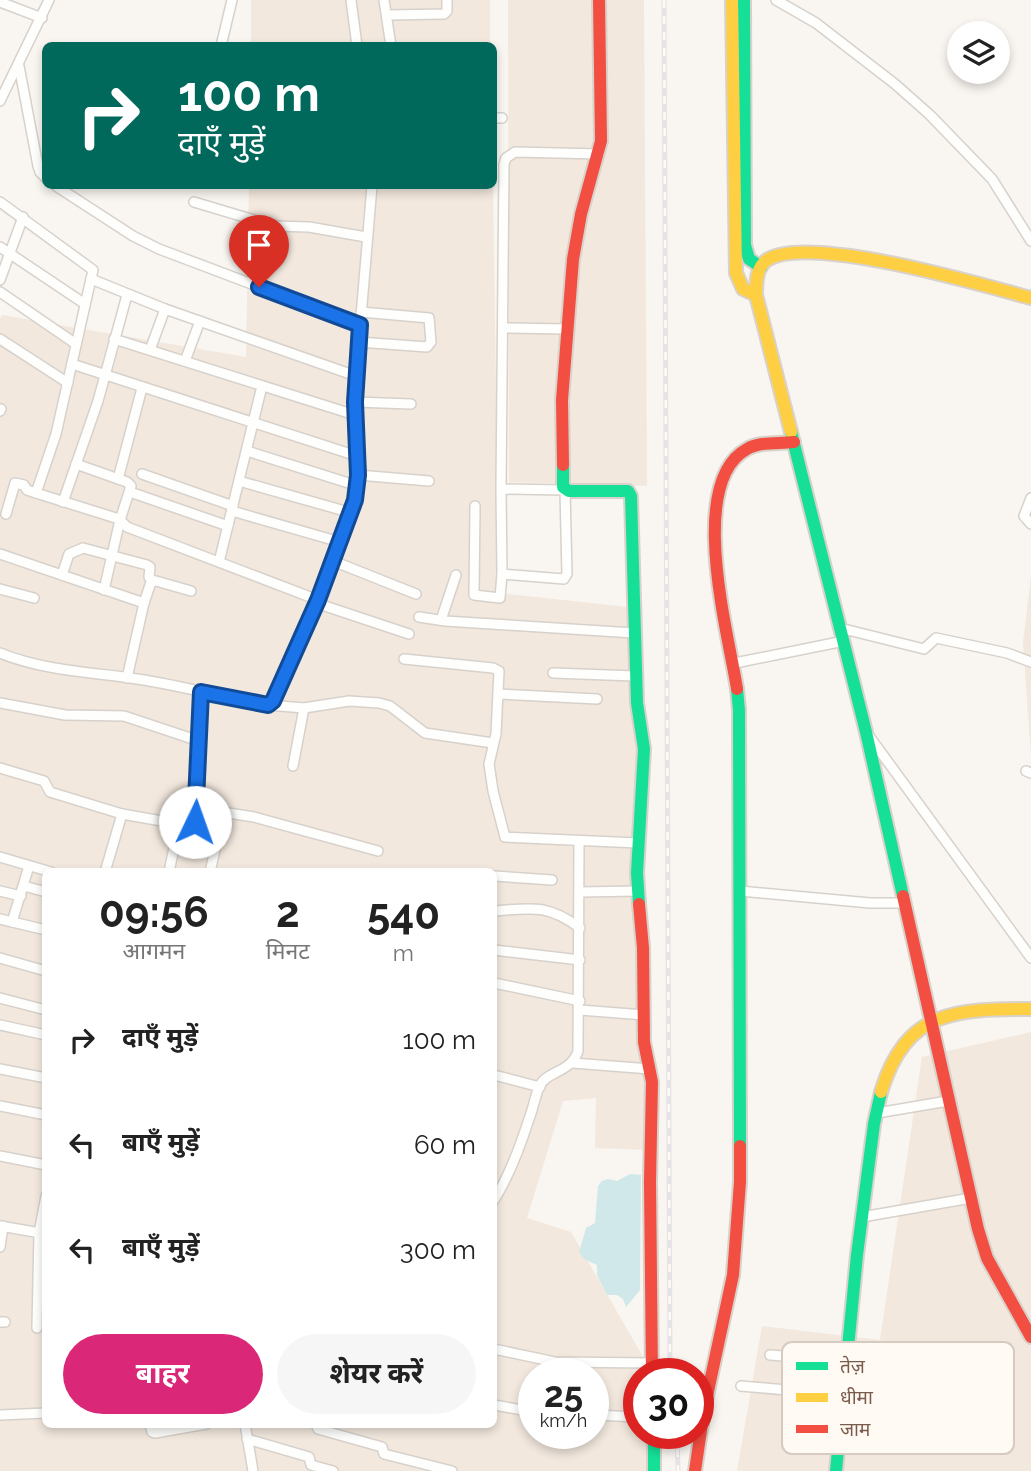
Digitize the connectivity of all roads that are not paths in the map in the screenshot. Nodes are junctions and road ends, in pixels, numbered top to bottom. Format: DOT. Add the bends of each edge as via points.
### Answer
graph roads {
  1 [pos="49,0"];
  2 [pos="232,0"];
  3 [pos="351,0"];
  4 [pos="384,0"];
  5 [pos="447,0"];
  6 [pos="599,0"];
  7 [pos="732,0"];
  8 [pos="744,0"];
  9 [pos="776,0"];
  10 [pos="0,2"];
  11 [pos="387,15"];
  12 [pos="41,18"];
  13 [pos="221,42"];
  14 [pos="356,42"];
  15 [pos="390,42"];
  16 [pos="19,65"];
  17 [pos="0,101"];
  18 [pos="599,154"];
  19 [pos="42,172"];
  20 [pos="62,189"];
  21 [pos="372,189"];
  22 [pos="0,202"];
  23 [pos="194,202"];
  24 [pos="23,217"];
  25 [pos="366,237"];
  26 [pos="1031,241"];
  27 [pos="0,247"];
  28 [pos="10,254"];
  29 [pos="761,267"];
  30 [pos="91,279"];
  31 [pos="0,280"];
  32 [pos="0,292"];
  33 [pos="127,295"];
  34 [pos="756,295"];
  35 [pos="1031,298"];
  36 [pos="85,304"];
  37 [pos="165,309"];
  38 [pos="361,312"];
  39 [pos="200,321"];
  40 [pos="360,325"];
  41 [pos="504,328"];
  42 [pos="568,329"];
  43 [pos="114,339"];
  44 [pos="0,340"];
  45 [pos="359,342"];
  46 [pos="76,344"];
  47 [pos="150,351"];
  48 [pos="185,361"];
  49 [pos="72,364"];
  50 [pos="105,376"];
  51 [pos="356,376"];
  52 [pos="68,383"];
  53 [pos="262,386"];
  54 [pos="142,388"];
  55 [pos="355,402"];
  56 [pos="411,404"];
  57 [pos="355,415"];
  58 [pos="254,424"];
  59 [pos="794,442"];
  60 [pos="247,451"];
  61 [pos="357,456"];
  62 [pos="76,464"];
  63 [pos="142,474"];
  64 [pos="358,475"];
  65 [pos="118,479"];
  66 [pos="239,481"];
  67 [pos="429,481"];
  68 [pos="358,485"];
  69 [pos="501,489"];
  70 [pos="565,490"];
  71 [pos="130,492"];
  72 [pos="36,493"];
  73 [pos="1031,498"];
  74 [pos="64,502"];
  75 [pos="475,506"];
  76 [pos="232,509"];
  77 [pos="352,513"];
  78 [pos="6,514"];
  79 [pos="120,520"];
  80 [pos="1031,524"];
  81 [pos="228,526"];
  82 [pos="340,542"];
  83 [pos="0,554"];
  84 [pos="112,555"];
  85 [pos="333,561"];
  86 [pos="219,562"];
  87 [pos="62,575"];
  88 [pos="456,575"];
  89 [pos="502,575"];
  90 [pos="153,581"];
  91 [pos="0,589"];
  92 [pos="104,590"];
  93 [pos="191,591"];
  94 [pos="416,594"];
  95 [pos="34,598"];
  96 [pos="317,601"];
  97 [pos="144,603"];
  98 [pos="419,617"];
  99 [pos="441,620"];
  100 [pos="840,628"];
  101 [pos="634,633"];
  102 [pos="409,634"];
  103 [pos="844,641"];
  104 [pos="0,653"];
  105 [pos="404,659"];
  106 [pos="735,663"];
  107 [pos="1031,663"];
  108 [pos="553,673"];
  109 [pos="635,676"];
  110 [pos="127,678"];
  111 [pos="201,692"];
  112 [pos="499,694"];
  113 [pos="597,699"];
  114 [pos="0,703"];
  115 [pos="268,705"];
  116 [pos="304,708"];
  117 [pos="866,732"];
  118 [pos="198,741"];
  119 [pos="493,743"];
  120 [pos="293,766"];
  121 [pos="0,768"];
  122 [pos="196,808"];
  123 [pos="224,811"];
  124 [pos="122,814"];
  125 [pos="179,824"];
  126 [pos="579,841"];
  127 [pos="638,843"];
  128 [pos="378,851"];
  129 [pos="0,857"];
  130 [pos="29,866"];
  131 [pos="106,868"];
  132 [pos="170,868"];
  133 [pos="211,868"];
  134 [pos="42,870"];
  135 [pos="497,876"];
  136 [pos="552,880"];
  137 [pos="24,886"];
  138 [pos="0,891"];
  139 [pos="42,891"];
  140 [pos="639,891"];
  141 [pos="740,891"];
  142 [pos="579,892"];
  143 [pos="21,896"];
  144 [pos="904,903"];
  145 [pos="497,911"];
  146 [pos="0,919"];
  147 [pos="12,922"];
  148 [pos="580,928"];
  149 [pos="42,929"];
  150 [pos="497,950"];
  151 [pos="0,958"];
  152 [pos="1031,958"];
  153 [pos="580,961"];
  154 [pos="42,970"];
  155 [pos="497,984"];
  156 [pos="0,998"];
  157 [pos="580,1006"];
  158 [pos="42,1009"];
  159 [pos="1031,1009"];
  160 [pos="644,1015"];
  161 [pos="931,1023"];
  162 [pos="0,1025"];
  163 [pos="42,1034"];
  164 [pos="573,1063"];
  165 [pos="0,1069"];
  166 [pos="650,1069"];
  167 [pos="497,1076"];
  168 [pos="42,1077"];
  169 [pos="540,1087"];
  170 [pos="948,1101"];
  171 [pos="0,1107"];
  172 [pos="42,1114"];
  173 [pos="877,1114"];
  174 [pos="0,1156"];
  175 [pos="42,1164"];
  176 [pos="497,1195"];
  177 [pos="971,1198"];
  178 [pos="862,1217"];
  179 [pos="2,1226"];
  180 [pos="42,1233"];
  181 [pos="0,1247"];
  182 [pos="37,1328"];
  183 [pos="1031,1337"];
  184 [pos="849,1342"];
  185 [pos="497,1350"];
  186 [pos="770,1355"];
  187 [pos="782,1356"];
  188 [pos="651,1358"];
  189 [pos="623,1366"];
  190 [pos="741,1386"];
  191 [pos="782,1390"];
  192 [pos="497,1406"];
  193 [pos="518,1409"];
  194 [pos="42,1413"];
  195 [pos="0,1415"];
  196 [pos="151,1428"];
  197 [pos="183,1428"];
  198 [pos="246,1428"];
  199 [pos="318,1428"];
  200 [pos="347,1428"];
  201 [pos="345,1437"];
  202 [pos="247,1439"];
  203 [pos="654,1449"];
  204 [pos="421,1467"];
  205 [pos="253,1471"];
  206 [pos="333,1471"];
  207 [pos="452,1471"];
  208 [pos="654,1471"];
  209 [pos="695,1471"];
  1 -- 12 [label="street"];
  2 -- 13 [label="street"];
  3 -- 14 [label="street"];
  4 -- 11 [label="street"];
  5 -- 11 [label="street" via="444,14"];
  6 -- 18 [label="street"];
  7 -- 34 [label="street" via="736,273 747,292"];
  8 -- 29 [label="street" via="745,245 749,259"];
  9 -- 26 [label="street" via="817,23 930,115 992,179"];
  10 -- 12 [label="street"];
  11 -- 15 [label="street"];
  12 -- 16 [label="street"];
  16 -- 17 [label="street"];
  16 -- 19 [label="street"];
  18 -- 41 [label="street" via="522,152 506,158"];
  18 -- 42 [label="street" via="576,234"];
  20 -- 40 [label="street" via="146,243"];
  21 -- 25 [label="street"];
  22 -- 24 [label="street"];
  23 -- 25 [label="street" via="274,226"];
  24 -- 28 [label="street"];
  24 -- 30 [label="street" via="92,267"];
  25 -- 38 [label="street"];
  27 -- 28 [label="street"];
  28 -- 31 [label="street"];
  28 -- 36 [label="street"];
  29 -- 34 [label="street"];
  29 -- 35 [label="street" via="780,254 845,257 925,270"];
  30 -- 33 [label="street"];
  30 -- 36 [label="street"];
  32 -- 46 [label="street"];
  33 -- 37 [label="street"];
  33 -- 43 [label="street"];
  34 -- 59 [label="street"];
  36 -- 46 [label="street"];
  37 -- 39 [label="street"];
  37 -- 47 [label="street"];
  38 -- 40 [label="street"];
  38 -- 45 [label="street" via="429,318 431,342 427,347"];
  39 -- 48 [label="street"];
  39 -- 51 [label="street"];
  40 -- 45 [label="street"];
  41 -- 42 [label="street"];
  41 -- 69 [label="street"];
  42 -- 70 [label="street" via="562,400"];
  43 -- 47 [label="street"];
  43 -- 50 [label="street"];
  44 -- 52 [label="street"];
  45 -- 51 [label="street"];
  46 -- 49 [label="street"];
  47 -- 48 [label="street"];
  48 -- 53 [label="street"];
  49 -- 50 [label="street"];
  49 -- 52 [label="street"];
  50 -- 54 [label="street"];
  50 -- 62 [label="street"];
  51 -- 55 [label="street"];
  52 -- 72 [label="street"];
  53 -- 57 [label="street"];
  53 -- 58 [label="street"];
  54 -- 58 [label="street"];
  54 -- 65 [label="street"];
  55 -- 56 [label="street"];
  55 -- 57 [label="street"];
  57 -- 61 [label="street"];
  58 -- 60 [label="street"];
  58 -- 61 [label="street"];
  59 -- 100 [label="street"];
  59 -- 106 [label="street" via="745,449 727,470 721,489 716,573"];
  60 -- 66 [label="street"];
  60 -- 68 [label="street"];
  61 -- 64 [label="street"];
  62 -- 65 [label="street"];
  62 -- 74 [label="street"];
  63 -- 76 [label="street"];
  64 -- 67 [label="street"];
  64 -- 68 [label="street"];
  65 -- 71 [label="street" via="130,484"];
  66 -- 76 [label="street"];
  66 -- 77 [label="street"];
  68 -- 77 [label="street"];
  69 -- 70 [label="street"];
  69 -- 89 [label="street"];
  70 -- 89 [label="street" via="566,577"];
  70 -- 101 [label="street" via="630,493"];
  71 -- 79 [label="street"];
  71 -- 81 [label="street"];
  72 -- 74 [label="street"];
  72 -- 78 [label="street" via="15,483"];
  73 -- 80 [label="street" via="1024,516"];
  74 -- 79 [label="street"];
  75 -- 89 [label="street" via="473,594 500,598"];
  76 -- 81 [label="street"];
  76 -- 82 [label="street"];
  77 -- 82 [label="street"];
  79 -- 84 [label="street"];
  79 -- 86 [label="street" via="127,527"];
  81 -- 86 [label="street"];
  82 -- 85 [label="street"];
  83 -- 87 [label="street"];
  84 -- 87 [label="street" via="79,548 68,556"];
  84 -- 90 [label="street" via="149,566"];
  84 -- 92 [label="street"];
  85 -- 94 [label="street"];
  85 -- 96 [label="street"];
  86 -- 96 [label="street"];
  87 -- 92 [label="street"];
  88 -- 99 [label="street"];
  90 -- 93 [label="street"];
  90 -- 97 [label="street"];
  91 -- 95 [label="street"];
  92 -- 97 [label="street"];
  96 -- 102 [label="street"];
  96 -- 115 [label="street"];
  97 -- 110 [label="street"];
  98 -- 99 [label="street"];
  99 -- 101 [label="street"];
  100 -- 103 [label="street"];
  100 -- 107 [label="street" via="924,649 933,639 940,639 1007,653"];
  101 -- 109 [label="street"];
  103 -- 106 [label="street"];
  103 -- 117 [label="street"];
  104 -- 110 [label="street" via="50,668"];
  105 -- 112 [label="street" via="497,668"];
  106 -- 141 [label="street"];
  108 -- 109 [label="street"];
  109 -- 127 [label="street" via="644,749"];
  110 -- 111 [label="street"];
  111 -- 115 [label="street"];
  111 -- 118 [label="street"];
  112 -- 113 [label="street"];
  112 -- 119 [label="street"];
  114 -- 118 [label="street" via="72,716 124,716"];
  115 -- 116 [label="street"];
  116 -- 119 [label="street" via="379,703 425,733"];
  116 -- 120 [label="street"];
  117 -- 144 [label="street"];
  117 -- 152 [label="street"];
  118 -- 122 [label="street"];
  119 -- 126 [label="street" via="491,783 505,837"];
  121 -- 124 [label="street" via="44,781 50,792"];
  122 -- 123 [label="street"];
  122 -- 125 [label="street" via="194,824"];
  123 -- 128 [label="street"];
  123 -- 133 [label="street"];
  124 -- 125 [label="street"];
  124 -- 131 [label="street"];
  125 -- 132 [label="street"];
  126 -- 127 [label="street"];
  126 -- 142 [label="street"];
  127 -- 140 [label="street"];
  129 -- 130 [label="street"];
  130 -- 134 [label="street"];
  130 -- 137 [label="street"];
  135 -- 136 [label="street"];
  137 -- 139 [label="street"];
  137 -- 143 [label="street"];
  138 -- 143 [label="street"];
  140 -- 142 [label="street"];
  140 -- 160 [label="street"];
  141 -- 144 [label="street"];
  141 -- 209 [label="street" via="736,1239"];
  142 -- 148 [label="street"];
  143 -- 147 [label="street"];
  144 -- 161 [label="street"];
  145 -- 148 [label="street" via="551,911"];
  146 -- 147 [label="street"];
  147 -- 149 [label="street"];
  148 -- 153 [label="street"];
  150 -- 153 [label="street"];
  151 -- 154 [label="street"];
  153 -- 157 [label="street"];
  155 -- 157 [label="street"];
  156 -- 158 [label="street"];
  157 -- 160 [label="street"];
  157 -- 164 [label="street" via="579,1043"];
  159 -- 161 [label="street" via="967,1012"];
  160 -- 166 [label="street"];
  161 -- 170 [label="street"];
  161 -- 173 [label="street" via="912,1035 893,1063"];
  162 -- 163 [label="street"];
  164 -- 166 [label="street"];
  164 -- 169 [label="street"];
  165 -- 168 [label="street"];
  166 -- 188 [label="street"];
  167 -- 169 [label="street"];
  169 -- 176 [label="street" via="520,1148"];
  170 -- 173 [label="street"];
  170 -- 177 [label="street"];
  171 -- 172 [label="street"];
  173 -- 178 [label="street"];
  174 -- 175 [label="street"];
  177 -- 178 [label="street"];
  177 -- 183 [label="street" via="987,1258"];
  178 -- 184 [label="street"];
  179 -- 180 [label="street"];
  179 -- 181 [label="street"];
  180 -- 182 [label="street"];
  185 -- 189 [label="street" via="555,1362"];
  186 -- 187 [label="street"];
  190 -- 191 [label="street"];
  192 -- 193 [label="street"];
  194 -- 195 [label="street"];
  196 -- 197 [label="street" via="155,1433"];
  198 -- 202 [label="street"];
  199 -- 201 [label="street"];
  200 -- 201 [label="street"];
  201 -- 204 [label="street" via="382,1447 384,1454"];
  202 -- 205 [label="street"];
  202 -- 206 [label="street" via="309,1457 311,1465"];
  203 -- 208 [label="street"];
  204 -- 207 [label="street"];
}
